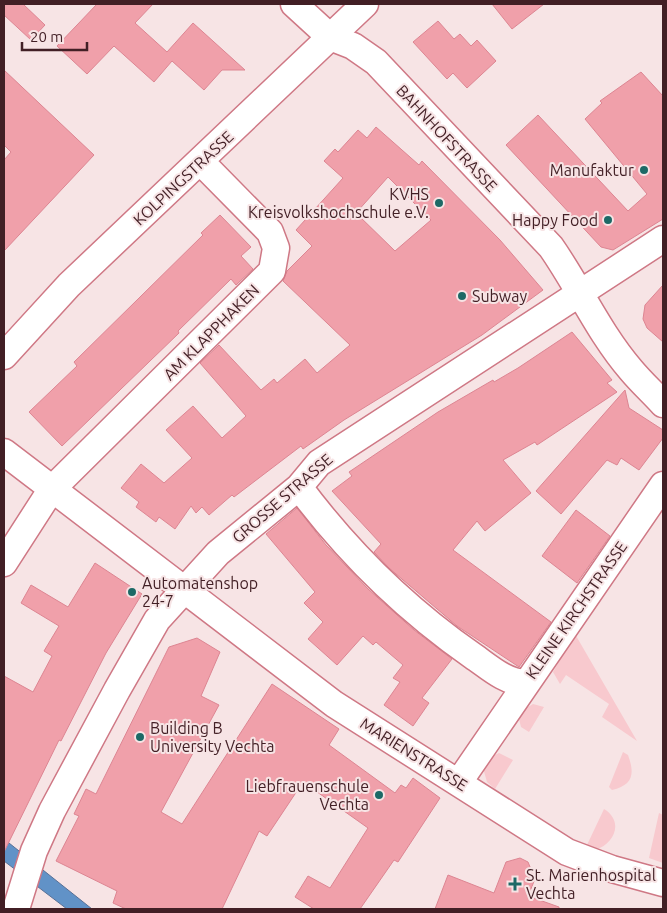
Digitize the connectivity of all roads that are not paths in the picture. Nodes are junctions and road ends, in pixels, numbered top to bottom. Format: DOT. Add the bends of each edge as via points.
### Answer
graph roads {
  1 [pos="294,4"];
  2 [pos="365,4"];
  3 [pos="330,37"];
  4 [pos="200,162"];
  5 [pos="663,239"];
  6 [pos="581,293"];
  7 [pos="4,356"];
  8 [pos="663,404"];
  9 [pos="4,452"];
  10 [pos="663,486"];
  11 [pos="300,487"];
  12 [pos="51,490"];
  13 [pos="4,563"];
  14 [pos="184,590"];
  15 [pos="525,684"];
  16 [pos="459,782"];
  17 [pos="663,883"];
  18 [pos="22,901"];
  1 -- 3 [label="street, BAHNHOFSTRASSE"];
  2 -- 3 [label="street, KOLPINGSTRASSE"];
  3 -- 4 [label="street, KOLPINGSTRASSE"];
  3 -- 6 [label="street, BAHNHOFSTRASSE" via="353,46 376,62 551,247"];
  4 -- 7 [label="street, KOLPINGSTRASSE" via="69,286"];
  4 -- 12 [label="street, AM KLAPPHAKEN" via="270,232 276,248 272,271"];
  5 -- 6 [label="street, GROSSE STRASSE"];
  6 -- 8 [label="street, BAHNHOFSTRASSE" via="631,370"];
  6 -- 11 [label="street, GROSSE STRASSE" via="318,463"];
  9 -- 12 [label="street"];
  10 -- 15 [label="street, KLEINE KIRCHSTRASSE"];
  11 -- 14 [label="street, GROSSE STRASSE" via="218,553"];
  11 -- 15 [label="street, KLEINE KIRCHSTRASSE" via="328,524 388,590 444,636 499,674 512,682"];
  12 -- 13 [label="street, AM KLAPPHAKEN"];
  12 -- 14 [label="street"];
  14 -- 16 [label="street, MARIENSTRASSE" via="334,704"];
  14 -- 18 [label="street, GROSSE STRASSE" via="157,620 140,647 52,811 34,851"];
  15 -- 16 [label="street"];
  16 -- 17 [label="street, MARIENSTRASSE" via="567,852"];
}
